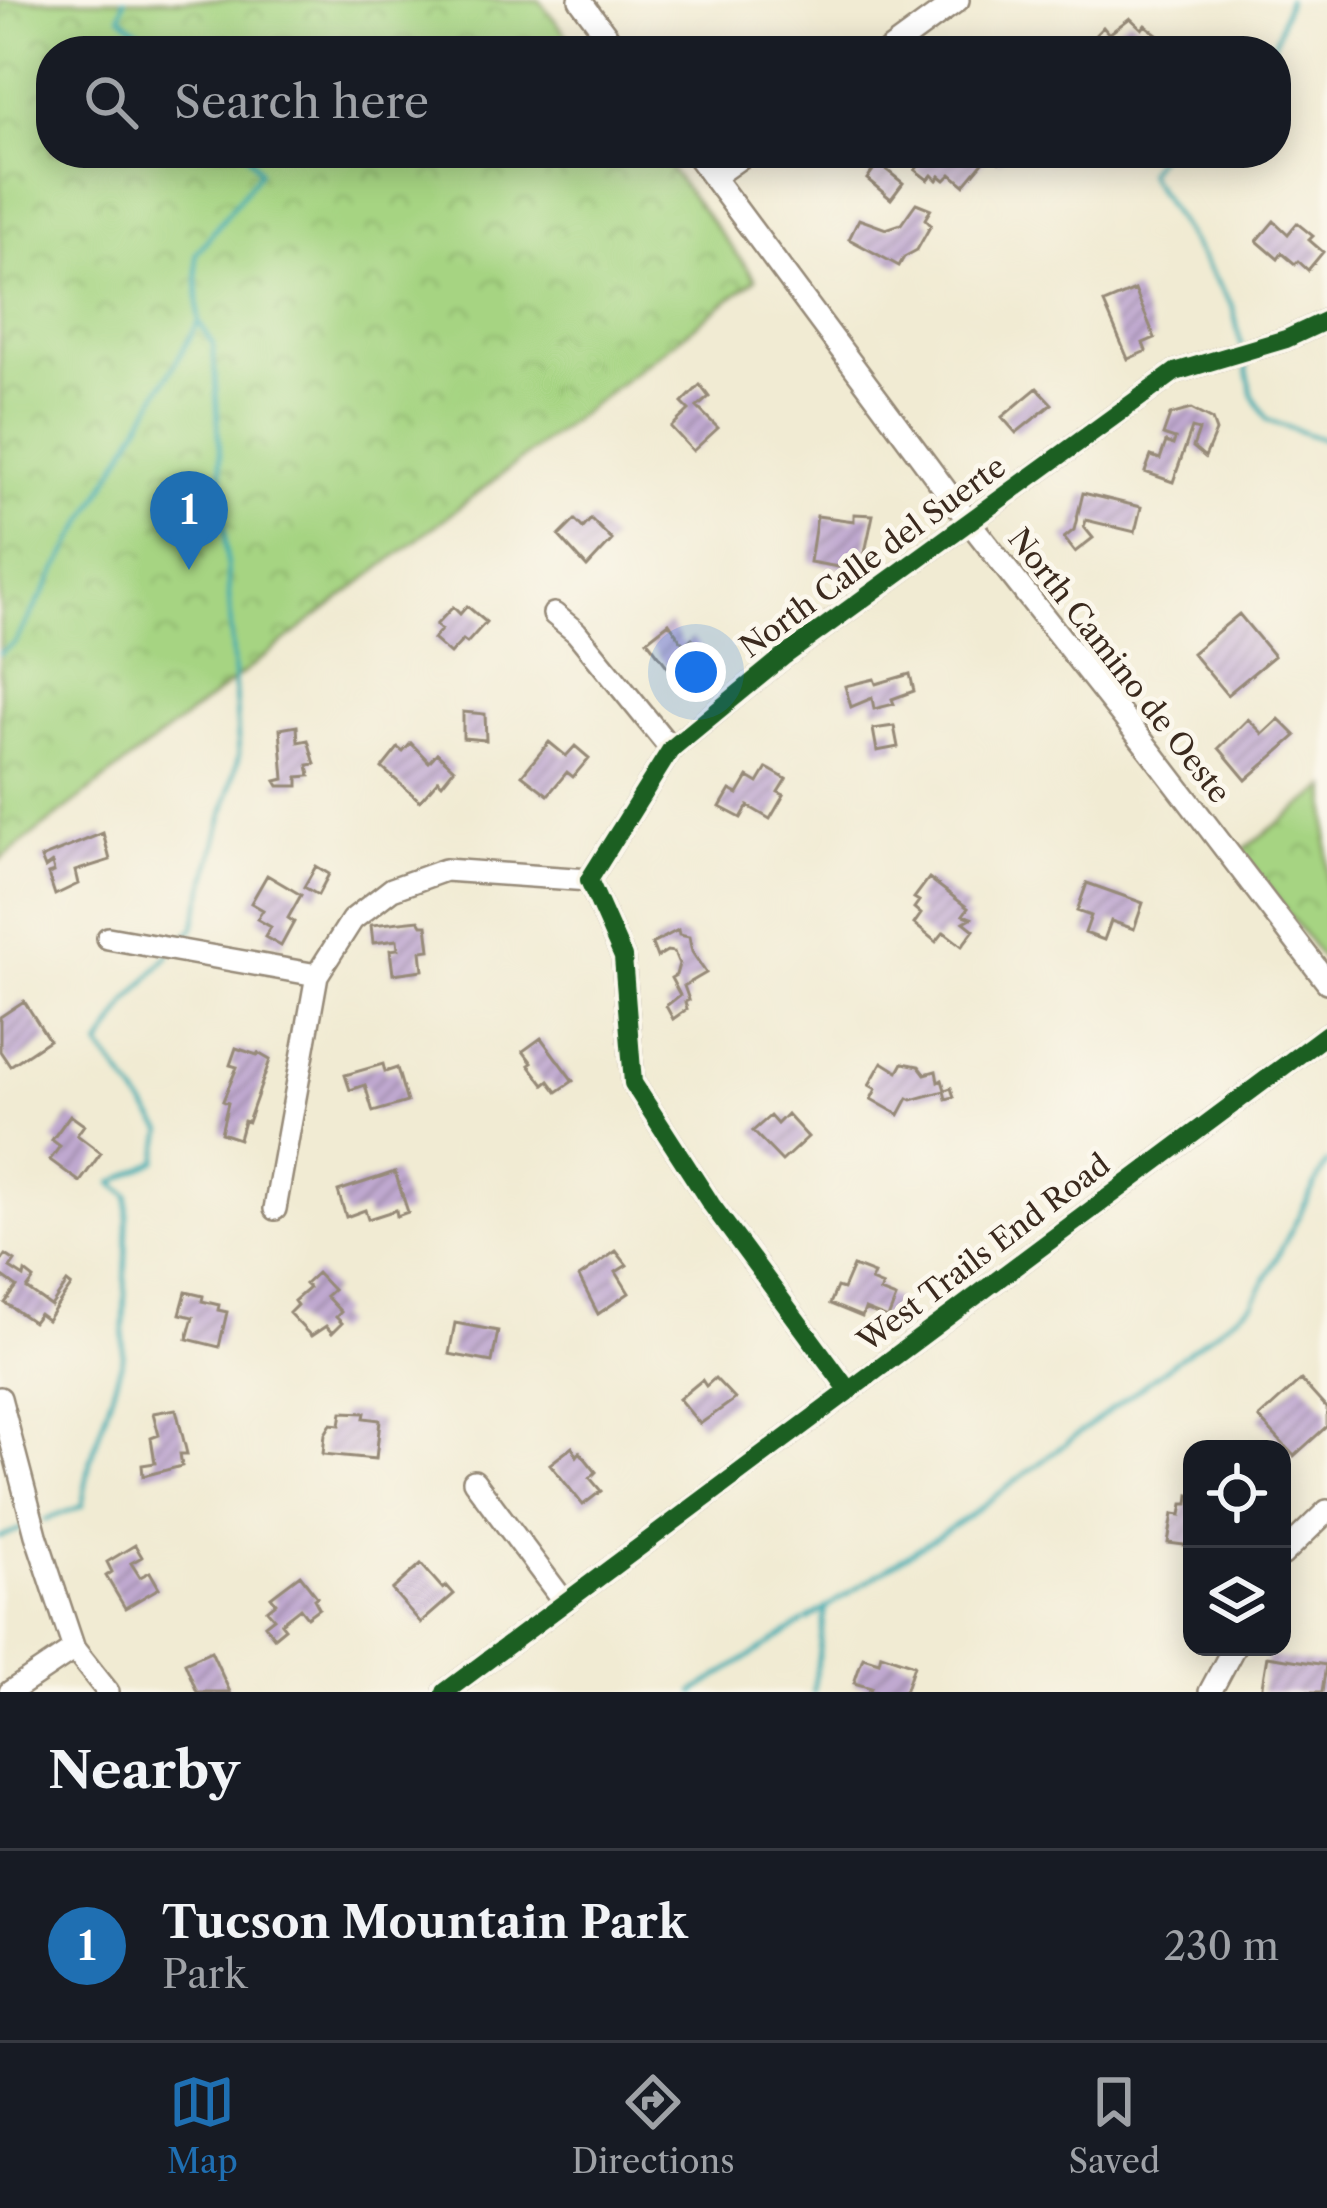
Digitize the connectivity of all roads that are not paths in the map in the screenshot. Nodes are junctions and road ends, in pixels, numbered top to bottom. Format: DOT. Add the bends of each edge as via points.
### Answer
graph roads {
  1 [pos="580,0"];
  2 [pos="958,0"];
  3 [pos="607,36"];
  4 [pos="909,36"];
  5 [pos="706,168"];
  6 [pos="726,168"];
  7 [pos="713,177"];
  8 [pos="1327,320"];
  9 [pos="970,523"];
  10 [pos="554,614"];
  11 [pos="671,749"];
  12 [pos="589,880"];
  13 [pos="108,938"];
  14 [pos="317,975"];
  15 [pos="1327,982"];
  16 [pos="1327,1034"];
  17 [pos="274,1209"];
  18 [pos="849,1391"];
  19 [pos="0,1398"];
  20 [pos="474,1480"];
  21 [pos="1327,1511"];
  22 [pos="1289,1548"];
  23 [pos="565,1603"];
  24 [pos="74,1649"];
  25 [pos="1229,1656"];
  26 [pos="10,1692"];
  27 [pos="108,1692"];
  28 [pos="445,1692"];
  29 [pos="1210,1692"];
  1 -- 3 [label="street"];
  2 -- 4 [label="street"];
  5 -- 7 [label="street, North Camino de Oeste"];
  6 -- 7 [label="street"];
  7 -- 9 [label="street, North Camino de Oeste"];
  8 -- 9 [label="street, North Calle del Suerte" via="1175,372"];
  9 -- 11 [label="street, North Calle del Suerte"];
  9 -- 15 [label="street, North Camino de Oeste"];
  10 -- 11 [label="street"];
  11 -- 12 [label="street, North Calle del Suerte"];
  12 -- 14 [label="street" via="445,870 392,889 352,920"];
  12 -- 18 [label="street" via="623,957 633,1083"];
  13 -- 14 [label="street"];
  14 -- 17 [label="street"];
  16 -- 18 [label="street, West Trails End Road"];
  18 -- 23 [label="street, West Trails End Road"];
  19 -- 24 [label="street"];
  20 -- 23 [label="street"];
  21 -- 22 [label="street"];
  23 -- 28 [label="street, West Trails End Road"];
  24 -- 26 [label="street"];
  24 -- 27 [label="street"];
  25 -- 29 [label="street"];
}
